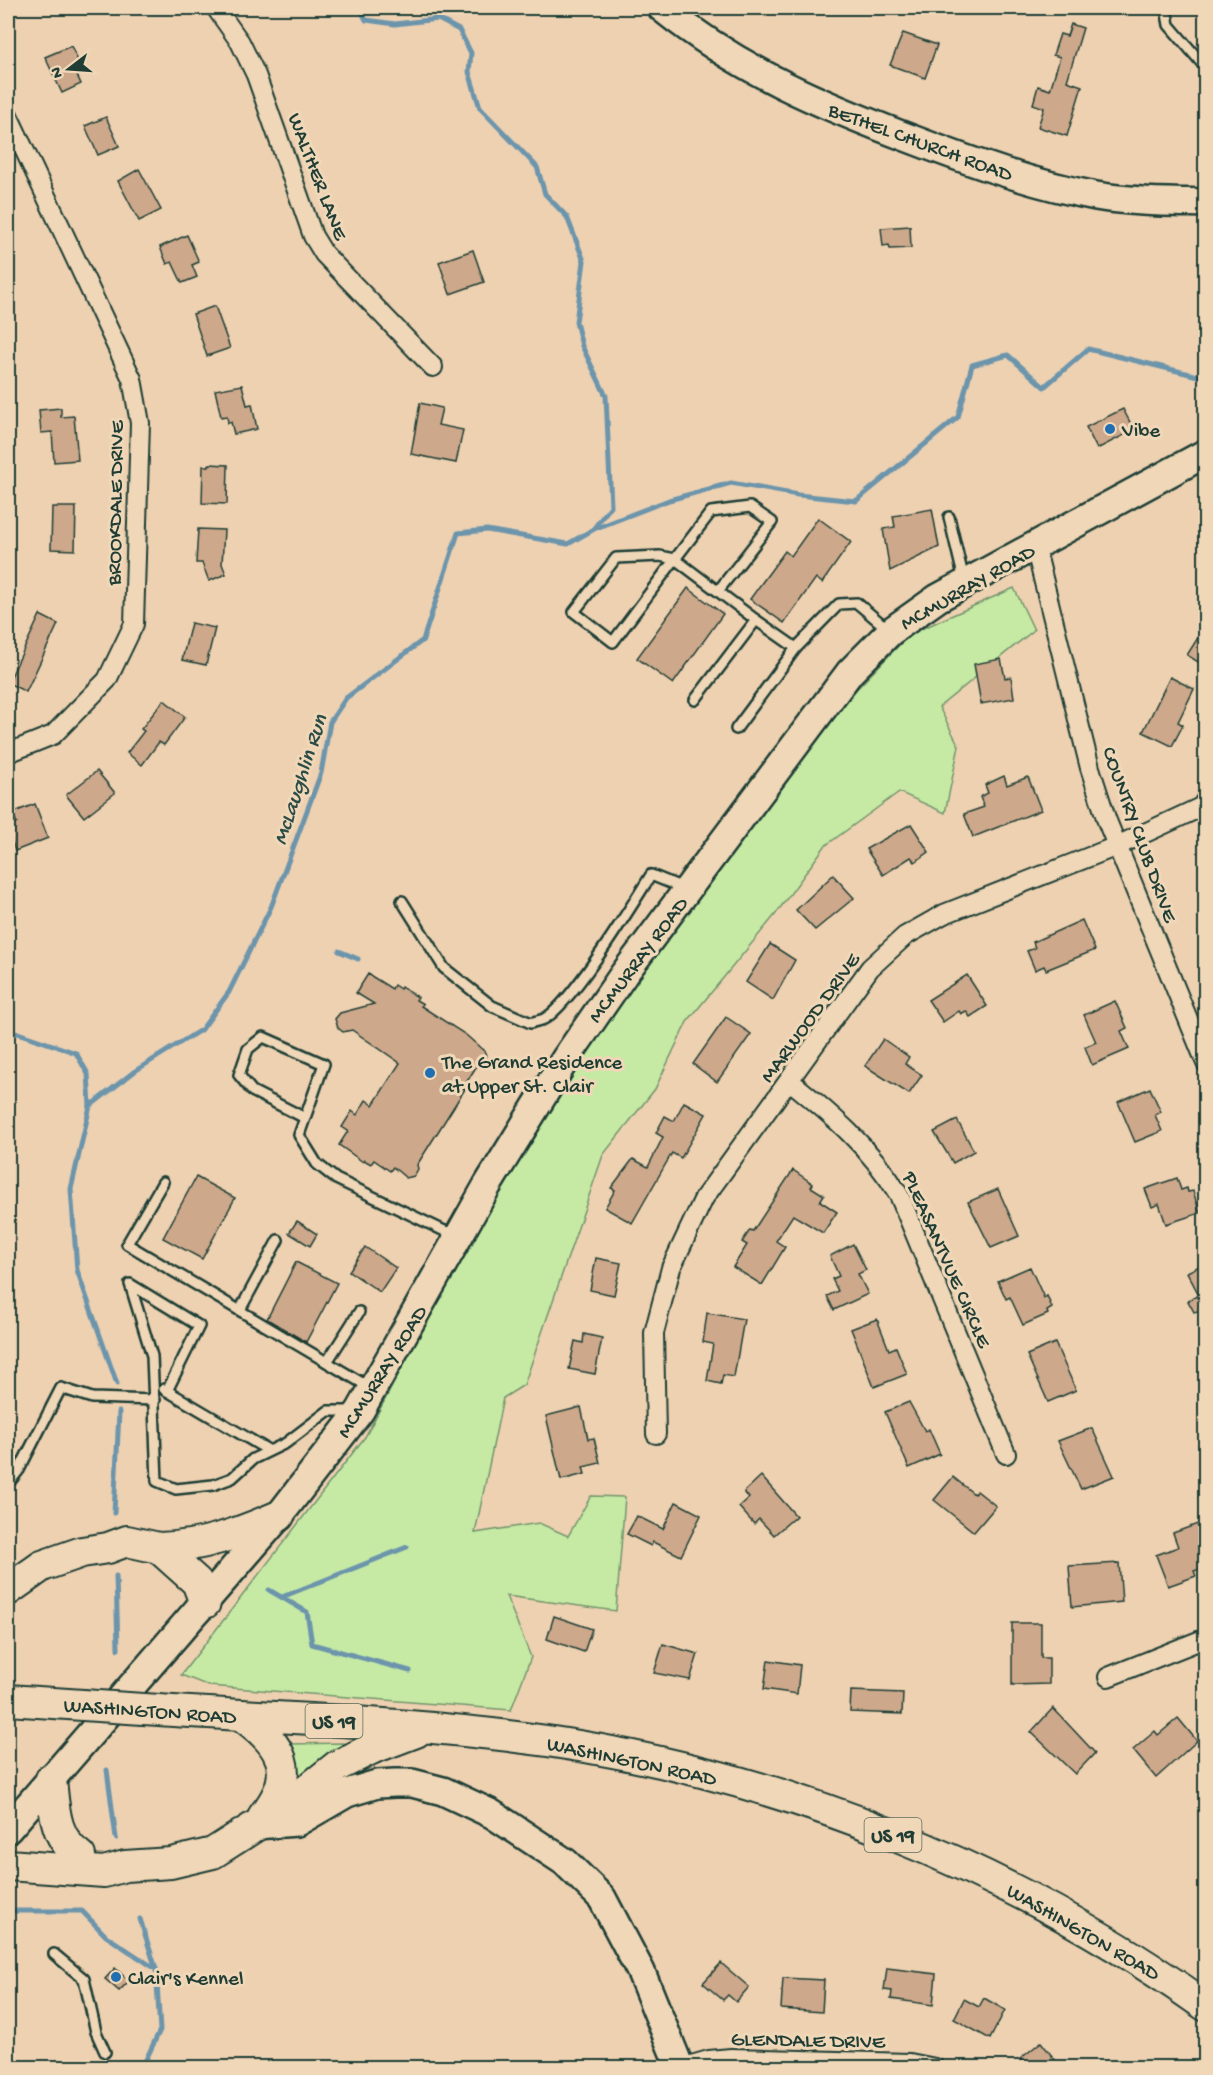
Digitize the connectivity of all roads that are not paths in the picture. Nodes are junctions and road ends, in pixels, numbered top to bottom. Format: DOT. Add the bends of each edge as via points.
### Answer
graph roads {
  1 [pos="216,8"];
  2 [pos="662,8"];
  3 [pos="1166,8"];
  4 [pos="1206,68"];
  5 [pos="8,115"];
  6 [pos="1206,128"];
  7 [pos="1206,136"];
  8 [pos="1206,202"];
  9 [pos="433,367"];
  10 [pos="1206,453"];
  11 [pos="949,517"];
  12 [pos="1035,546"];
  13 [pos="675,559"];
  14 [pos="965,582"];
  15 [pos="718,591"];
  16 [pos="756,620"];
  17 [pos="890,632"];
  18 [pos="796,648"];
  19 [pos="694,700"];
  20 [pos="736,729"];
  21 [pos="8,753"];
  22 [pos="1206,800"];
  23 [pos="1117,846"];
  24 [pos="688,890"];
  25 [pos="402,901"];
  26 [pos="1206,1063"];
  27 [pos="790,1081"];
  28 [pos="305,1118"];
  29 [pos="163,1182"];
  30 [pos="460,1238"];
  31 [pos="278,1240"];
  32 [pos="240,1310"];
  33 [pos="359,1312"];
  34 [pos="327,1362"];
  35 [pos="155,1384"];
  36 [pos="167,1391"];
  37 [pos="155,1400"];
  38 [pos="367,1400"];
  39 [pos="656,1434"];
  40 [pos="268,1450"];
  41 [pos="1006,1454"];
  42 [pos="8,1484"];
  43 [pos="279,1516"];
  44 [pos="108,1548"];
  45 [pos="159,1548"];
  46 [pos="8,1590"];
  47 [pos="205,1603"];
  48 [pos="1206,1638"];
  49 [pos="1108,1677"];
  50 [pos="14,1697"];
  51 [pos="241,1715"];
  52 [pos="427,1728"];
  53 [pos="51,1779"];
  54 [pos="256,1825"];
  55 [pos="8,1829"];
  56 [pos="80,1856"];
  57 [pos="8,1858"];
  58 [pos="8,1865"];
  59 [pos="125,1866"];
  60 [pos="54,1954"];
  61 [pos="1206,2006"];
  62 [pos="105,2052"];
  63 [pos="681,2067"];
  64 [pos="935,2067"];
  1 -- 9 [label="street, WALTHER LANE" via="240,42 256,75 313,236 324,254"];
  2 -- 8 [label="main road, BETHEL CHURCH ROAD" via="692,32 800,95 956,156 1033,182 1099,196"];
  3 -- 4 [label="lane" via="1168,24"];
  5 -- 21 [label="street, BROOKDALE DRIVE" via="132,379 140,423 134,624 107,680 53,735"];
  6 -- 7 [label="lane"];
  10 -- 12 [label="main road, MCMURRAY ROAD"];
  11 -- 14 [label="lane"];
  12 -- 14 [label="main road, MCMURRAY ROAD"];
  12 -- 23 [label="street, COUNTRY CLUB DRIVE" via="1090,768"];
  13 -- 13 [label="lane" via="613,642 574,612 616,558"];
  13 -- 15 [label="lane"];
  13 -- 15 [label="lane" via="711,512 750,507 772,522"];
  14 -- 17 [label="main road, MCMURRAY ROAD"];
  15 -- 16 [label="lane"];
  16 -- 18 [label="lane"];
  16 -- 19 [label="lane"];
  17 -- 18 [label="lane" via="856,603 839,603"];
  17 -- 24 [label="main road, MCMURRAY ROAD" via="837,689"];
  18 -- 20 [label="lane"];
  22 -- 23 [label="street, MARWOOD DRIVE" via="1201,807"];
  23 -- 26 [label="street, COUNTRY CLUB DRIVE"];
  23 -- 27 [label="street, MARWOOD DRIVE" via="944,914 905,936 870,968"];
  24 -- 25 [label="lane" via="651,875 622,922 562,1003 545,1018 531,1023 492,1006 444,968"];
  24 -- 30 [label="main road, MCMURRAY ROAD" via="566,1058 493,1176"];
  27 -- 39 [label="street, MARWOOD DRIVE" via="704,1198 670,1268 654,1333"];
  27 -- 41 [label="street, PLEASANTVUE CIRCLE" via="844,1125 882,1166 899,1195"];
  28 -- 28 [label="lane" via="324,1064 263,1037 248,1049 239,1075 252,1091"];
  28 -- 30 [label="lane" via="299,1135 317,1164 336,1179"];
  29 -- 32 [label="lane" via="127,1244"];
  30 -- 38 [label="main road, MCMURRAY ROAD"];
  31 -- 32 [label="lane"];
  32 -- 34 [label="lane"];
  33 -- 34 [label="lane"];
  34 -- 38 [label="lane"];
  35 -- 36 [label="lane"];
  35 -- 36 [label="lane" via="152,1356 130,1284 199,1326"];
  35 -- 37 [label="lane"];
  36 -- 40 [label="lane"];
  37 -- 40 [label="lane" via="156,1481 176,1489 213,1485 232,1478"];
  37 -- 42 [label="lane" via="92,1398 61,1388"];
  38 -- 40 [label="lane" via="328,1411 286,1443"];
  38 -- 43 [label="main road, MCMURRAY ROAD"];
  43 -- 45 [label="main road" via="224,1539"];
  43 -- 47 [label="main road, MCMURRAY ROAD"];
  44 -- 45 [label="main road" via="127,1541"];
  44 -- 46 [label="main road" via="42,1566"];
  44 -- 47 [label="main road" via="124,1558 151,1566 183,1595"];
  45 -- 47 [label="main road" via="197,1582"];
  47 -- 53 [label="main road, MCMURRAY ROAD"];
  48 -- 49 [label="street"];
  50 -- 51 [label="main road, WASHINGTON ROAD / US 19, bridge"];
  51 -- 52 [label="main road, WASHINGTON ROAD / US 19"];
  51 -- 54 [label="main road" via="274,1744 284,1770 275,1802"];
  52 -- 54 [label="main road" via="352,1757"];
  52 -- 61 [label="main road, WASHINGTON ROAD / US 19" via="549,1741 647,1760 776,1794 856,1822 1011,1888 1141,1962"];
  53 -- 55 [label="main road, MCMURRAY ROAD"];
  53 -- 56 [label="main road" via="58,1828 66,1844"];
  54 -- 59 [label="main road" via="213,1853 171,1863"];
  54 -- 63 [label="main road" via="297,1822 347,1793 395,1783 442,1791 500,1819 565,1862 602,1898 641,1972"];
  56 -- 57 [label="main road" via="39,1854"];
  56 -- 59 [label="main road" via="104,1858"];
  58 -- 59 [label="main road" via="104,1872"];
  60 -- 62 [label="lane" via="84,1978 96,2032"];
  63 -- 64 [label="street, GLENDALE DRIVE" via="731,2058"];
}
